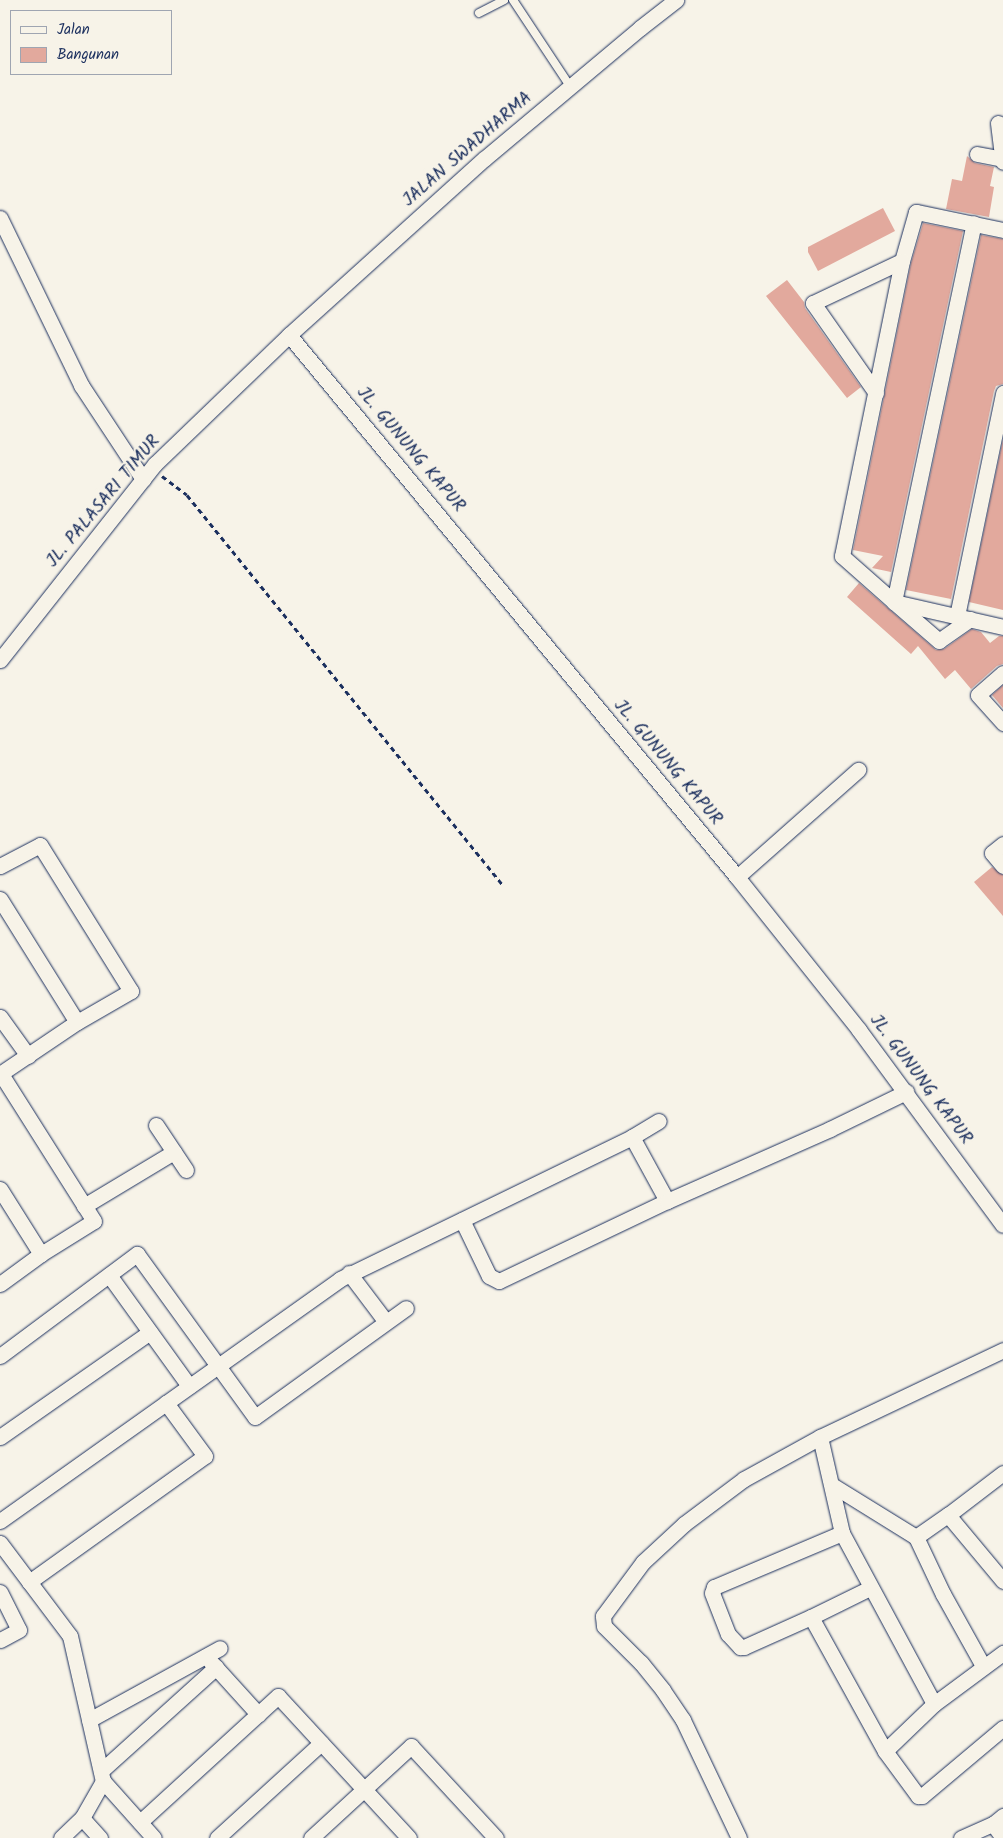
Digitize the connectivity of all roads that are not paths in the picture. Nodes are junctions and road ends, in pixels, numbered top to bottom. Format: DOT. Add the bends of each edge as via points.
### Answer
graph roads {
  1 [pos="504,0"];
  2 [pos="513,0"];
  3 [pos="676,0"];
  4 [pos="479,13"];
  5 [pos="570,86"];
  6 [pos="998,123"];
  7 [pos="977,154"];
  8 [pos="1003,161"];
  9 [pos="0,218"];
  10 [pos="974,224"];
  11 [pos="1003,230"];
  12 [pos="902,261"];
  13 [pos="289,335"];
  14 [pos="876,393"];
  15 [pos="1003,393"];
  16 [pos="147,474"];
  17 [pos="894,602"];
  18 [pos="963,618"];
  19 [pos="1003,627"];
  20 [pos="0,660"];
  21 [pos="1003,673"];
  22 [pos="1003,723"];
  23 [pos="858,770"];
  24 [pos="998,849"];
  25 [pos="0,866"];
  26 [pos="1003,866"];
  27 [pos="737,876"];
  28 [pos="0,899"];
  29 [pos="0,1016"];
  30 [pos="77,1022"];
  31 [pos="28,1056"];
  32 [pos="0,1074"];
  33 [pos="906,1092"];
  34 [pos="658,1121"];
  35 [pos="156,1125"];
  36 [pos="632,1137"];
  37 [pos="174,1152"];
  38 [pos="186,1170"];
  39 [pos="0,1189"];
  40 [pos="667,1201"];
  41 [pos="84,1206"];
  42 [pos="1000,1215"];
  43 [pos="462,1220"];
  44 [pos="41,1254"];
  45 [pos="350,1273"];
  46 [pos="109,1275"];
  47 [pos="0,1284"];
  48 [pos="406,1308"];
  49 [pos="386,1322"];
  50 [pos="150,1332"];
  51 [pos="1003,1350"];
  52 [pos="0,1356"];
  53 [pos="218,1366"];
  54 [pos="190,1386"];
  55 [pos="166,1402"];
  56 [pos="820,1436"];
  57 [pos="0,1437"];
  58 [pos="1003,1473"];
  59 [pos="832,1485"];
  60 [pos="948,1515"];
  61 [pos="0,1521"];
  62 [pos="842,1533"];
  63 [pos="916,1537"];
  64 [pos="0,1543"];
  65 [pos="997,1564"];
  66 [pos="1003,1581"];
  67 [pos="29,1582"];
  68 [pos="870,1588"];
  69 [pos="0,1592"];
  70 [pos="811,1617"];
  71 [pos="0,1640"];
  72 [pos="220,1648"];
  73 [pos="1003,1653"];
  74 [pos="211,1661"];
  75 [pos="983,1666"];
  76 [pos="934,1704"];
  77 [pos="258,1714"];
  78 [pos="89,1720"];
  79 [pos="1003,1728"];
  80 [pos="321,1743"];
  81 [pos="885,1751"];
  82 [pos="102,1776"];
  83 [pos="364,1789"];
  84 [pos="82,1818"];
  85 [pos="998,1820"];
  86 [pos="140,1822"];
  87 [pos="317,1836"];
  88 [pos="61,1838"];
  89 [pos="100,1838"];
  90 [pos="154,1838"];
  91 [pos="217,1838"];
  92 [pos="409,1838"];
  93 [pos="496,1838"];
  94 [pos="738,1838"];
  95 [pos="961,1838"];
  96 [pos="1003,1838"];
  1 -- 4 [label="lane"];
  2 -- 5 [label="lane"];
  3 -- 5 [label="street, JALAN SWADHARMA"];
  5 -- 13 [label="street, JALAN SWADHARMA"];
  6 -- 8 [label="street"];
  7 -- 8 [label="street"];
  9 -- 16 [label="street" via="81,385"];
  10 -- 11 [label="street"];
  10 -- 12 [label="street" via="916,212"];
  10 -- 17 [label="street"];
  12 -- 14 [label="street"];
  12 -- 14 [label="street" via="813,303"];
  13 -- 16 [label="street, JL. PALASARI TIMUR"];
  13 -- 27 [label="street, JL. GUNUNG KAPUR"];
  14 -- 17 [label="street" via="842,556"];
  15 -- 18 [label="street"];
  16 -- 20 [label="street, JL. PALASARI TIMUR"];
  17 -- 18 [label="street"];
  17 -- 18 [label="street" via="939,641"];
  18 -- 19 [label="street"];
  21 -- 22 [label="street" via="978,695"];
  23 -- 27 [label="street"];
  24 -- 26 [label="street"];
  25 -- 30 [label="street" via="40,845 131,991"];
  27 -- 33 [label="street, JL. GUNUNG KAPUR"];
  28 -- 30 [label="street"];
  29 -- 31 [label="street"];
  30 -- 31 [label="street"];
  31 -- 32 [label="street"];
  32 -- 41 [label="street"];
  33 -- 40 [label="street"];
  33 -- 42 [label="street, JL. GUNUNG KAPUR"];
  34 -- 36 [label="street"];
  35 -- 37 [label="street"];
  36 -- 40 [label="street"];
  36 -- 43 [label="street"];
  37 -- 38 [label="street"];
  37 -- 41 [label="street"];
  39 -- 44 [label="street"];
  40 -- 43 [label="street" via="499,1281 490,1276"];
  41 -- 44 [label="street" via="94,1221"];
  43 -- 45 [label="street"];
  44 -- 47 [label="street"];
  45 -- 49 [label="street"];
  45 -- 53 [label="street"];
  46 -- 50 [label="street"];
  46 -- 52 [label="street"];
  46 -- 53 [label="street" via="137,1254"];
  48 -- 49 [label="street"];
  49 -- 53 [label="street" via="255,1417"];
  50 -- 54 [label="street"];
  50 -- 57 [label="street"];
  51 -- 56 [label="street"];
  53 -- 54 [label="street"];
  54 -- 55 [label="street"];
  55 -- 61 [label="street"];
  55 -- 67 [label="street" via="205,1456"];
  56 -- 59 [label="street"];
  56 -- 94 [label="street" via="744,1479 684,1524 643,1562 601,1619 641,1663 684,1720"];
  58 -- 60 [label="street"];
  59 -- 62 [label="street"];
  59 -- 63 [label="street"];
  60 -- 63 [label="street"];
  60 -- 65 [label="street"];
  62 -- 68 [label="street"];
  62 -- 70 [label="street" via="712,1589 728,1634 740,1646"];
  63 -- 75 [label="street"];
  64 -- 67 [label="street"];
  65 -- 66 [label="street"];
  67 -- 78 [label="street" via="70,1636"];
  68 -- 70 [label="street"];
  68 -- 76 [label="street"];
  69 -- 71 [label="street" via="19,1630"];
  70 -- 81 [label="street"];
  72 -- 74 [label="street"];
  73 -- 75 [label="street"];
  74 -- 77 [label="street"];
  74 -- 78 [label="street"];
  74 -- 82 [label="street"];
  75 -- 76 [label="street"];
  76 -- 81 [label="street"];
  77 -- 80 [label="street" via="278,1696"];
  77 -- 86 [label="street"];
  78 -- 82 [label="street"];
  79 -- 81 [label="street" via="921,1796 916,1795"];
  80 -- 83 [label="street"];
  80 -- 91 [label="street"];
  82 -- 84 [label="street"];
  82 -- 86 [label="street"];
  83 -- 87 [label="street"];
  83 -- 92 [label="street"];
  83 -- 93 [label="street" via="411,1746"];
  84 -- 88 [label="street"];
  84 -- 89 [label="street"];
  85 -- 95 [label="street"];
  85 -- 96 [label="street"];
  86 -- 90 [label="street"];
}
